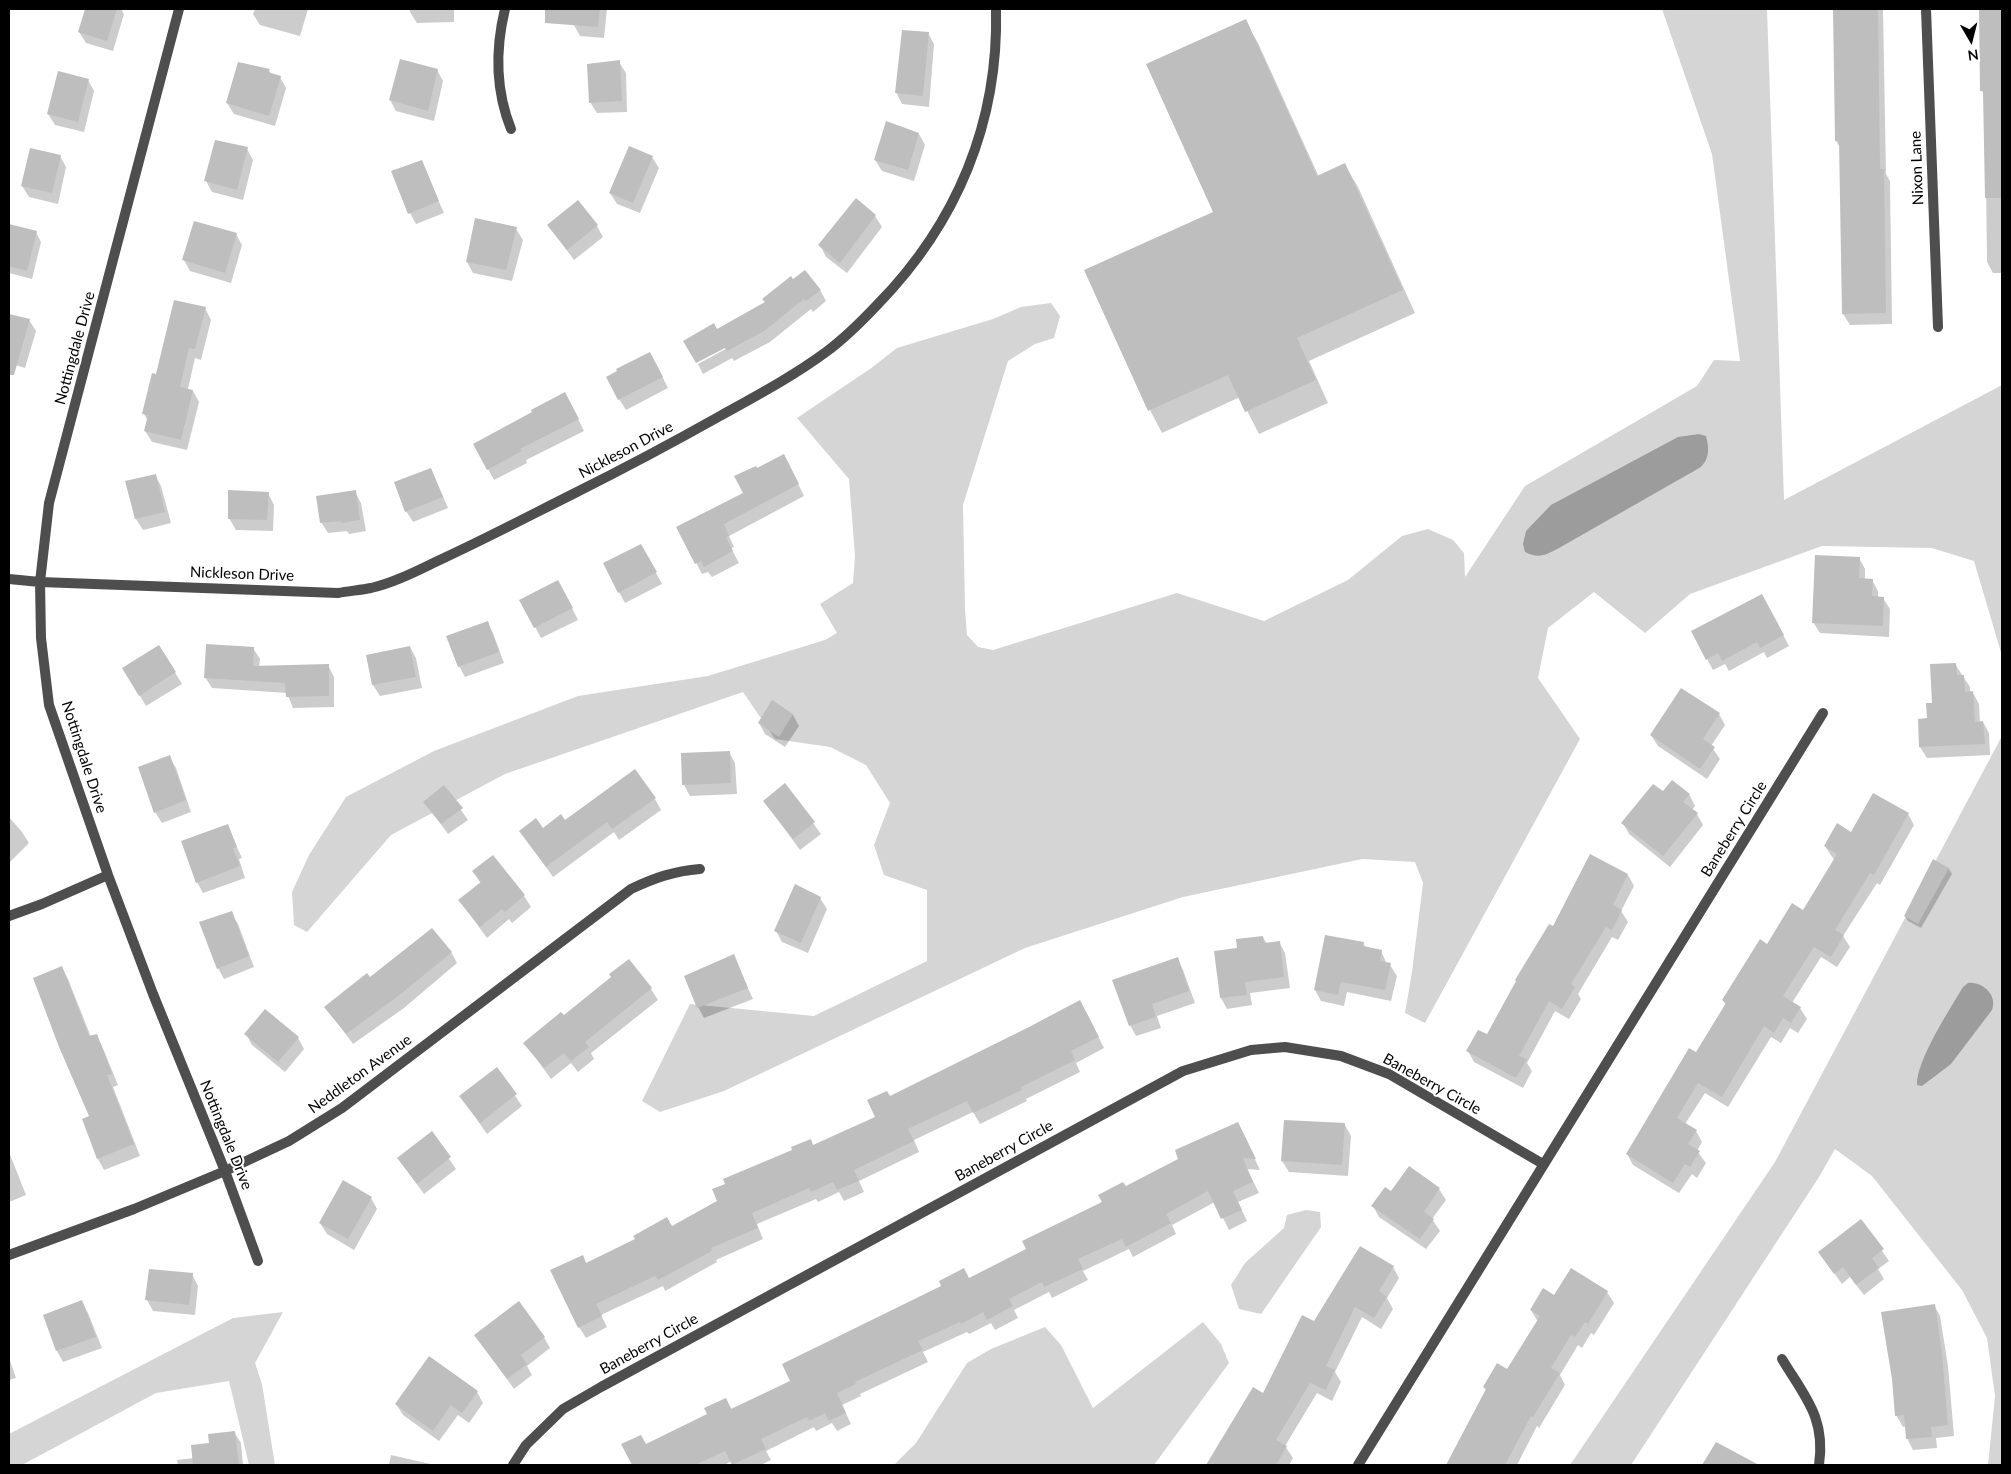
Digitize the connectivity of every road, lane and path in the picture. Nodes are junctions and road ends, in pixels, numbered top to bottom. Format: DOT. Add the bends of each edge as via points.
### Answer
graph roads {
  1 [pos="178,9"];
  2 [pos="505,9"];
  3 [pos="996,9"];
  4 [pos="1926,9"];
  5 [pos="511,130"];
  6 [pos="1938,327"];
  7 [pos="9,579"];
  8 [pos="40,582"];
  9 [pos="1823,713"];
  10 [pos="700,869"];
  11 [pos="108,875"];
  12 [pos="9,916"];
  13 [pos="1543,1164"];
  14 [pos="225,1171"];
  15 [pos="9,1255"];
  16 [pos="258,1261"];
  17 [pos="1782,1360"];
  18 [pos="513,1465"];
  19 [pos="1358,1465"];
  20 [pos="1819,1465"];
  1 -- 8 [label="street, Nottingdale Drive" via="49,503"];
  2 -- 5 [label="street" via="499,32 497,63 499,88"];
  3 -- 8 [label="street, Nickleson Drive" via="997,31 985,117 968,172 951,207 900,282 864,320 827,352 785,380 638,462 523,520 372,588 338,593"];
  4 -- 6 [label="street, Nixon Lane"];
  7 -- 8 [label="street, Nickleson Drive"];
  8 -- 11 [label="street, Nottingdale Drive" via="41,638 49,705"];
  9 -- 13 [label="street, Baneberry Circle"];
  10 -- 14 [label="street, Neddleton Avenue" via="658,876 631,889 342,1108 289,1141"];
  11 -- 12 [label="street"];
  11 -- 14 [label="street, Nottingdale Drive"];
  13 -- 18 [label="street, Baneberry Circle" via="1389,1074 1341,1056 1285,1048 1251,1050 1183,1071 601,1387 562,1409 526,1446"];
  13 -- 19 [label="street, Baneberry Circle"];
  14 -- 15 [label="street, Neddleton Avenue"];
  14 -- 16 [label="street, Nottingdale Drive"];
  17 -- 20 [label="street" via="1814,1411 1820,1430"];
}
